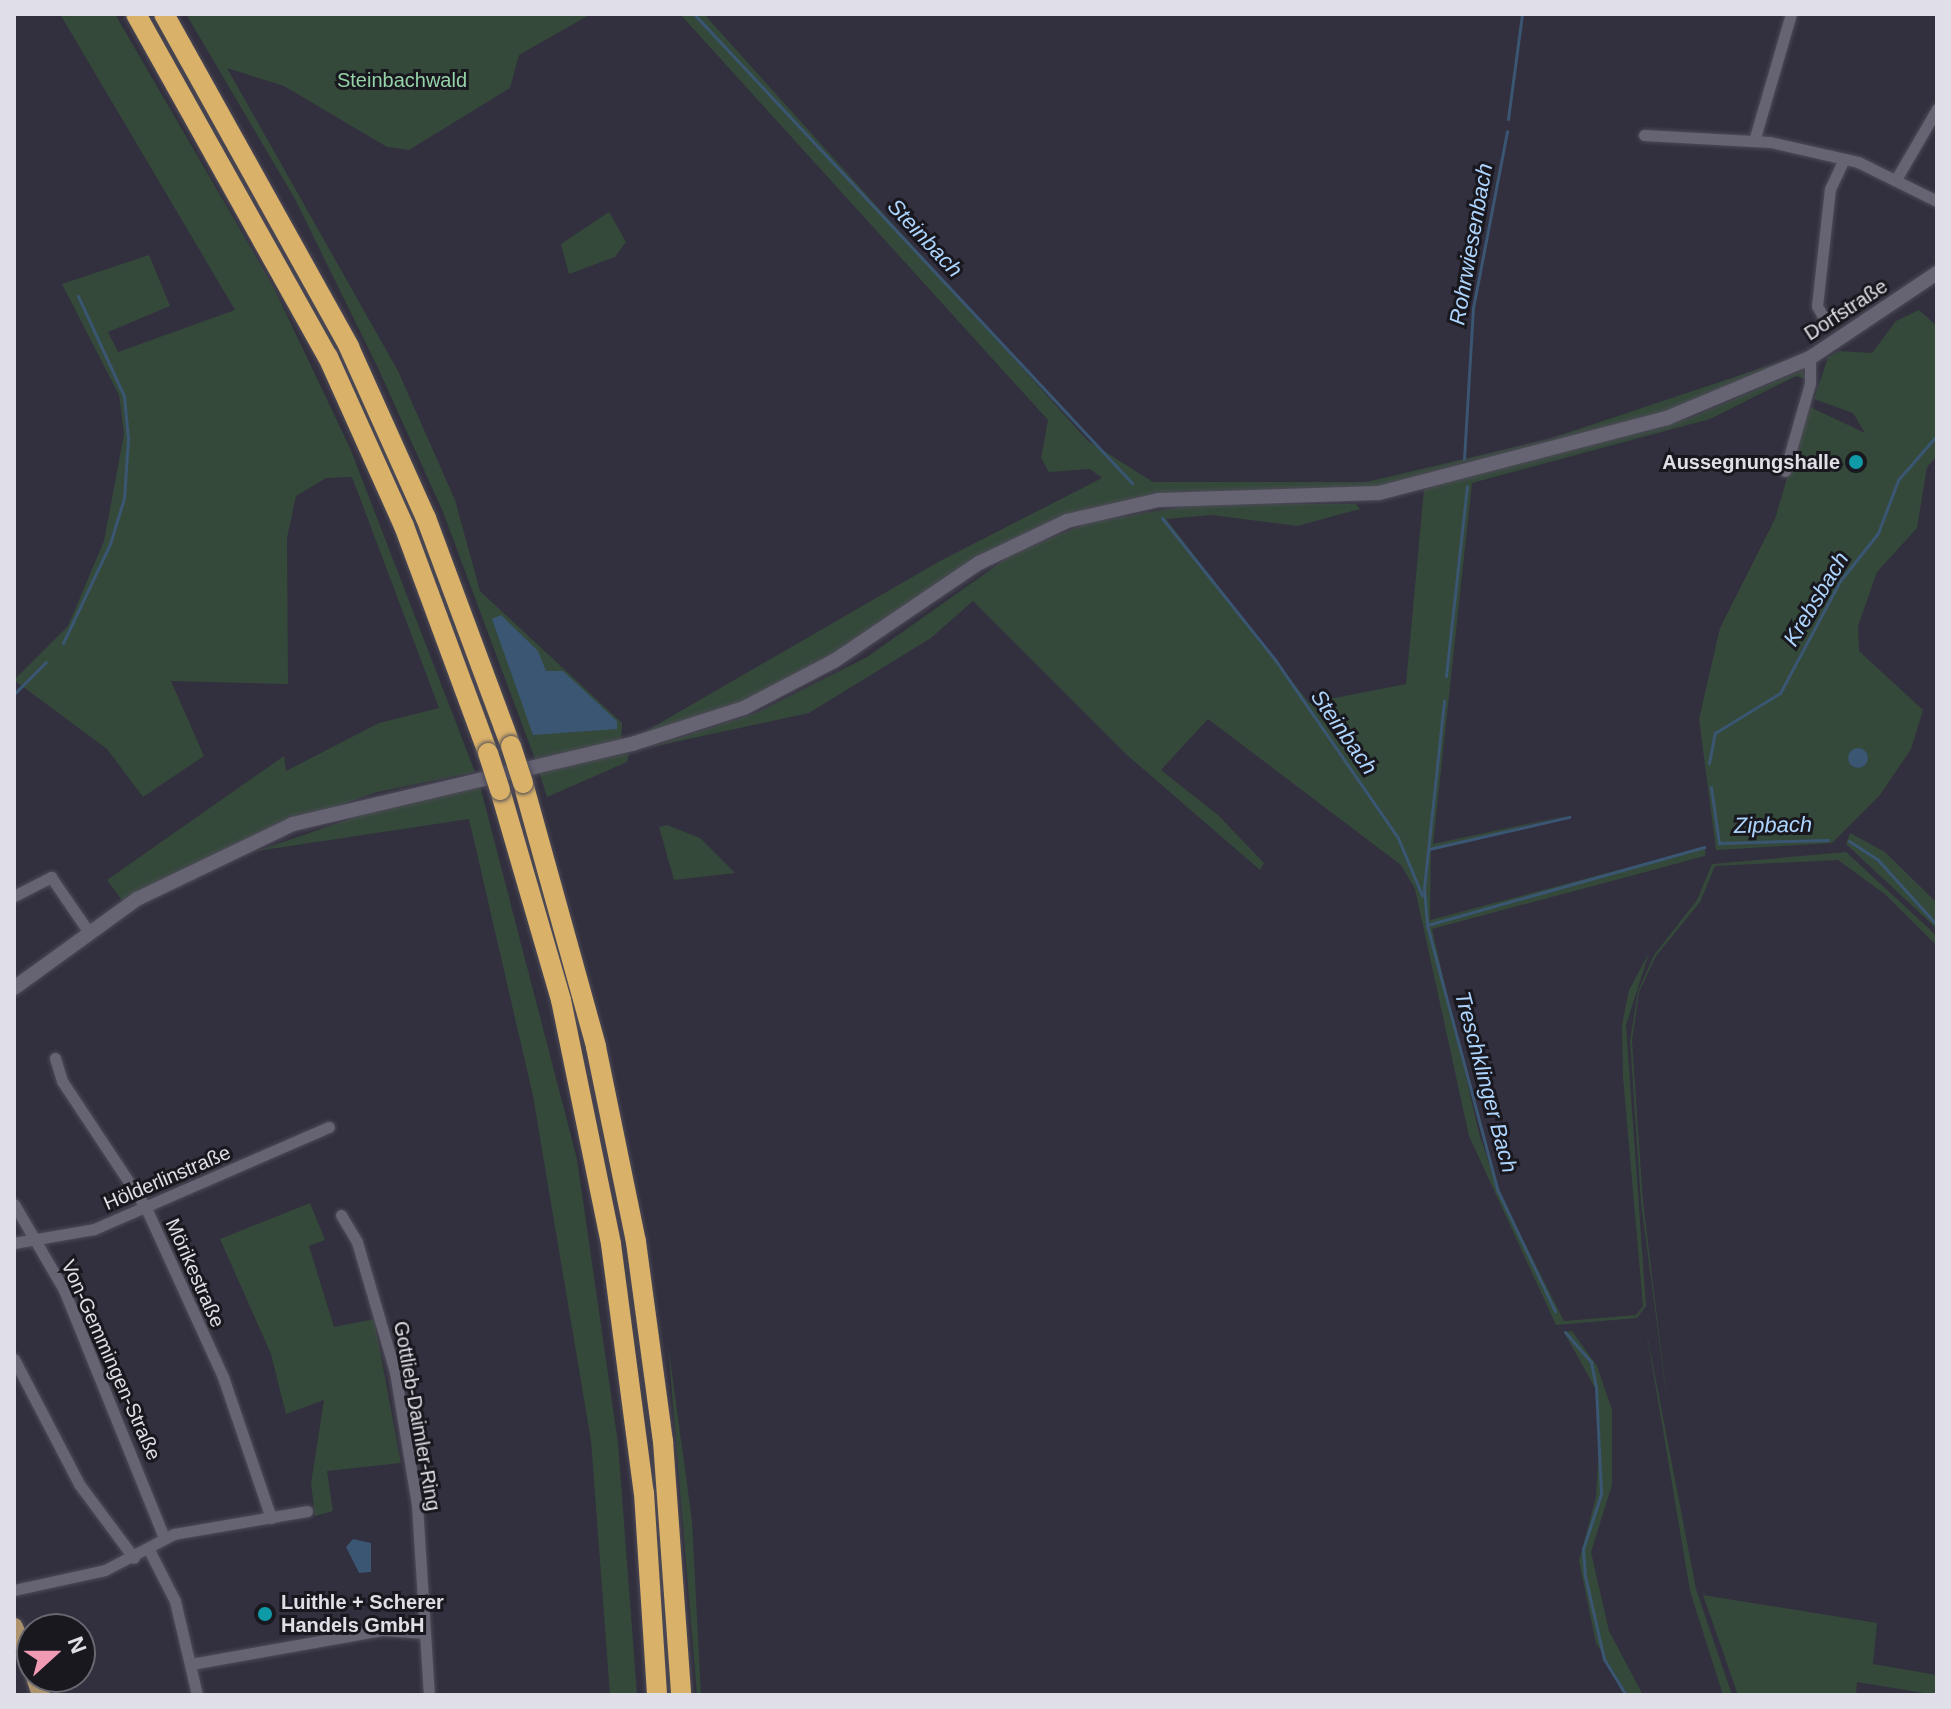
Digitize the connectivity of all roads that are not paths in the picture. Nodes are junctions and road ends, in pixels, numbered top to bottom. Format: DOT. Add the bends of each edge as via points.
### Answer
graph roads {
  1 [pos="136,14"];
  2 [pos="164,14"];
  3 [pos="1791,14"];
  4 [pos="1937,109"];
  5 [pos="1644,135"];
  6 [pos="1754,141"];
  7 [pos="1844,159"];
  8 [pos="1898,176"];
  9 [pos="1937,201"];
  10 [pos="1937,273"];
  11 [pos="1824,318"];
  12 [pos="1810,358"];
  13 [pos="1785,471"];
  14 [pos="14,896"];
  15 [pos="88,931"];
  16 [pos="14,988"];
  17 [pos="55,1058"];
  18 [pos="329,1127"];
  19 [pos="14,1204"];
  20 [pos="146,1208"];
  21 [pos="341,1215"];
  22 [pos="37,1242"];
  23 [pos="14,1243"];
  24 [pos="14,1359"];
  25 [pos="307,1511"];
  26 [pos="271,1518"];
  27 [pos="164,1537"];
  28 [pos="148,1548"];
  29 [pos="134,1558"];
  30 [pos="14,1590"];
  31 [pos="425,1633"];
  32 [pos="191,1664"];
  33 [pos="197,1695"];
  34 [pos="429,1695"];
  35 [pos="657,1695"];
  36 [pos="681,1695"];
  1 -- 35 [label="highway, bridge" via="328,357 404,526 500,790 561,1000 608,1229 644,1493"];
  2 -- 36 [label="highway, bridge" via="349,347 426,518 523,783 583,992 636,1242 663,1441"];
  3 -- 6 [label="street"];
  4 -- 8 [label="street"];
  5 -- 6 [label="street"];
  6 -- 7 [label="street"];
  7 -- 8 [label="street"];
  7 -- 11 [label="street" via="1830,189 1817,306"];
  8 -- 9 [label="street"];
  10 -- 12 [label="street, Dorfstraße"];
  12 -- 13 [label="street" via="1810,383"];
  12 -- 15 [label="street, Dorfstraße" via="1667,418 1379,493 1159,500 1067,521 979,563 834,661 744,708 632,744 343,808 157,888"];
  14 -- 15 [label="street" via="51,877"];
  15 -- 16 [label="street, Dorfstraße"];
  17 -- 20 [label="street, Mörikestraße" via="62,1081"];
  18 -- 20 [label="street, Hölderlinstraße"];
  19 -- 22 [label="street, Von-Gemmingen-Straße"];
  20 -- 22 [label="street, Hölderlinstraße"];
  20 -- 26 [label="street, Mörikestraße" via="223,1377"];
  21 -- 31 [label="street, Gottlieb-Daimler-Ring" via="357,1242 395,1372 417,1505"];
  22 -- 23 [label="street, Hölderlinstraße"];
  22 -- 27 [label="street, Von-Gemmingen-Straße" via="122,1423"];
  24 -- 29 [label="street" via="79,1484"];
  25 -- 26 [label="street"];
  26 -- 27 [label="street"];
  27 -- 28 [label="street"];
  28 -- 29 [label="street"];
  28 -- 32 [label="street" via="170,1588"];
  29 -- 30 [label="street"];
  31 -- 32 [label="street" via="382,1630"];
  31 -- 34 [label="street, Gottlieb-Daimler-Ring"];
  32 -- 33 [label="street"];
}
